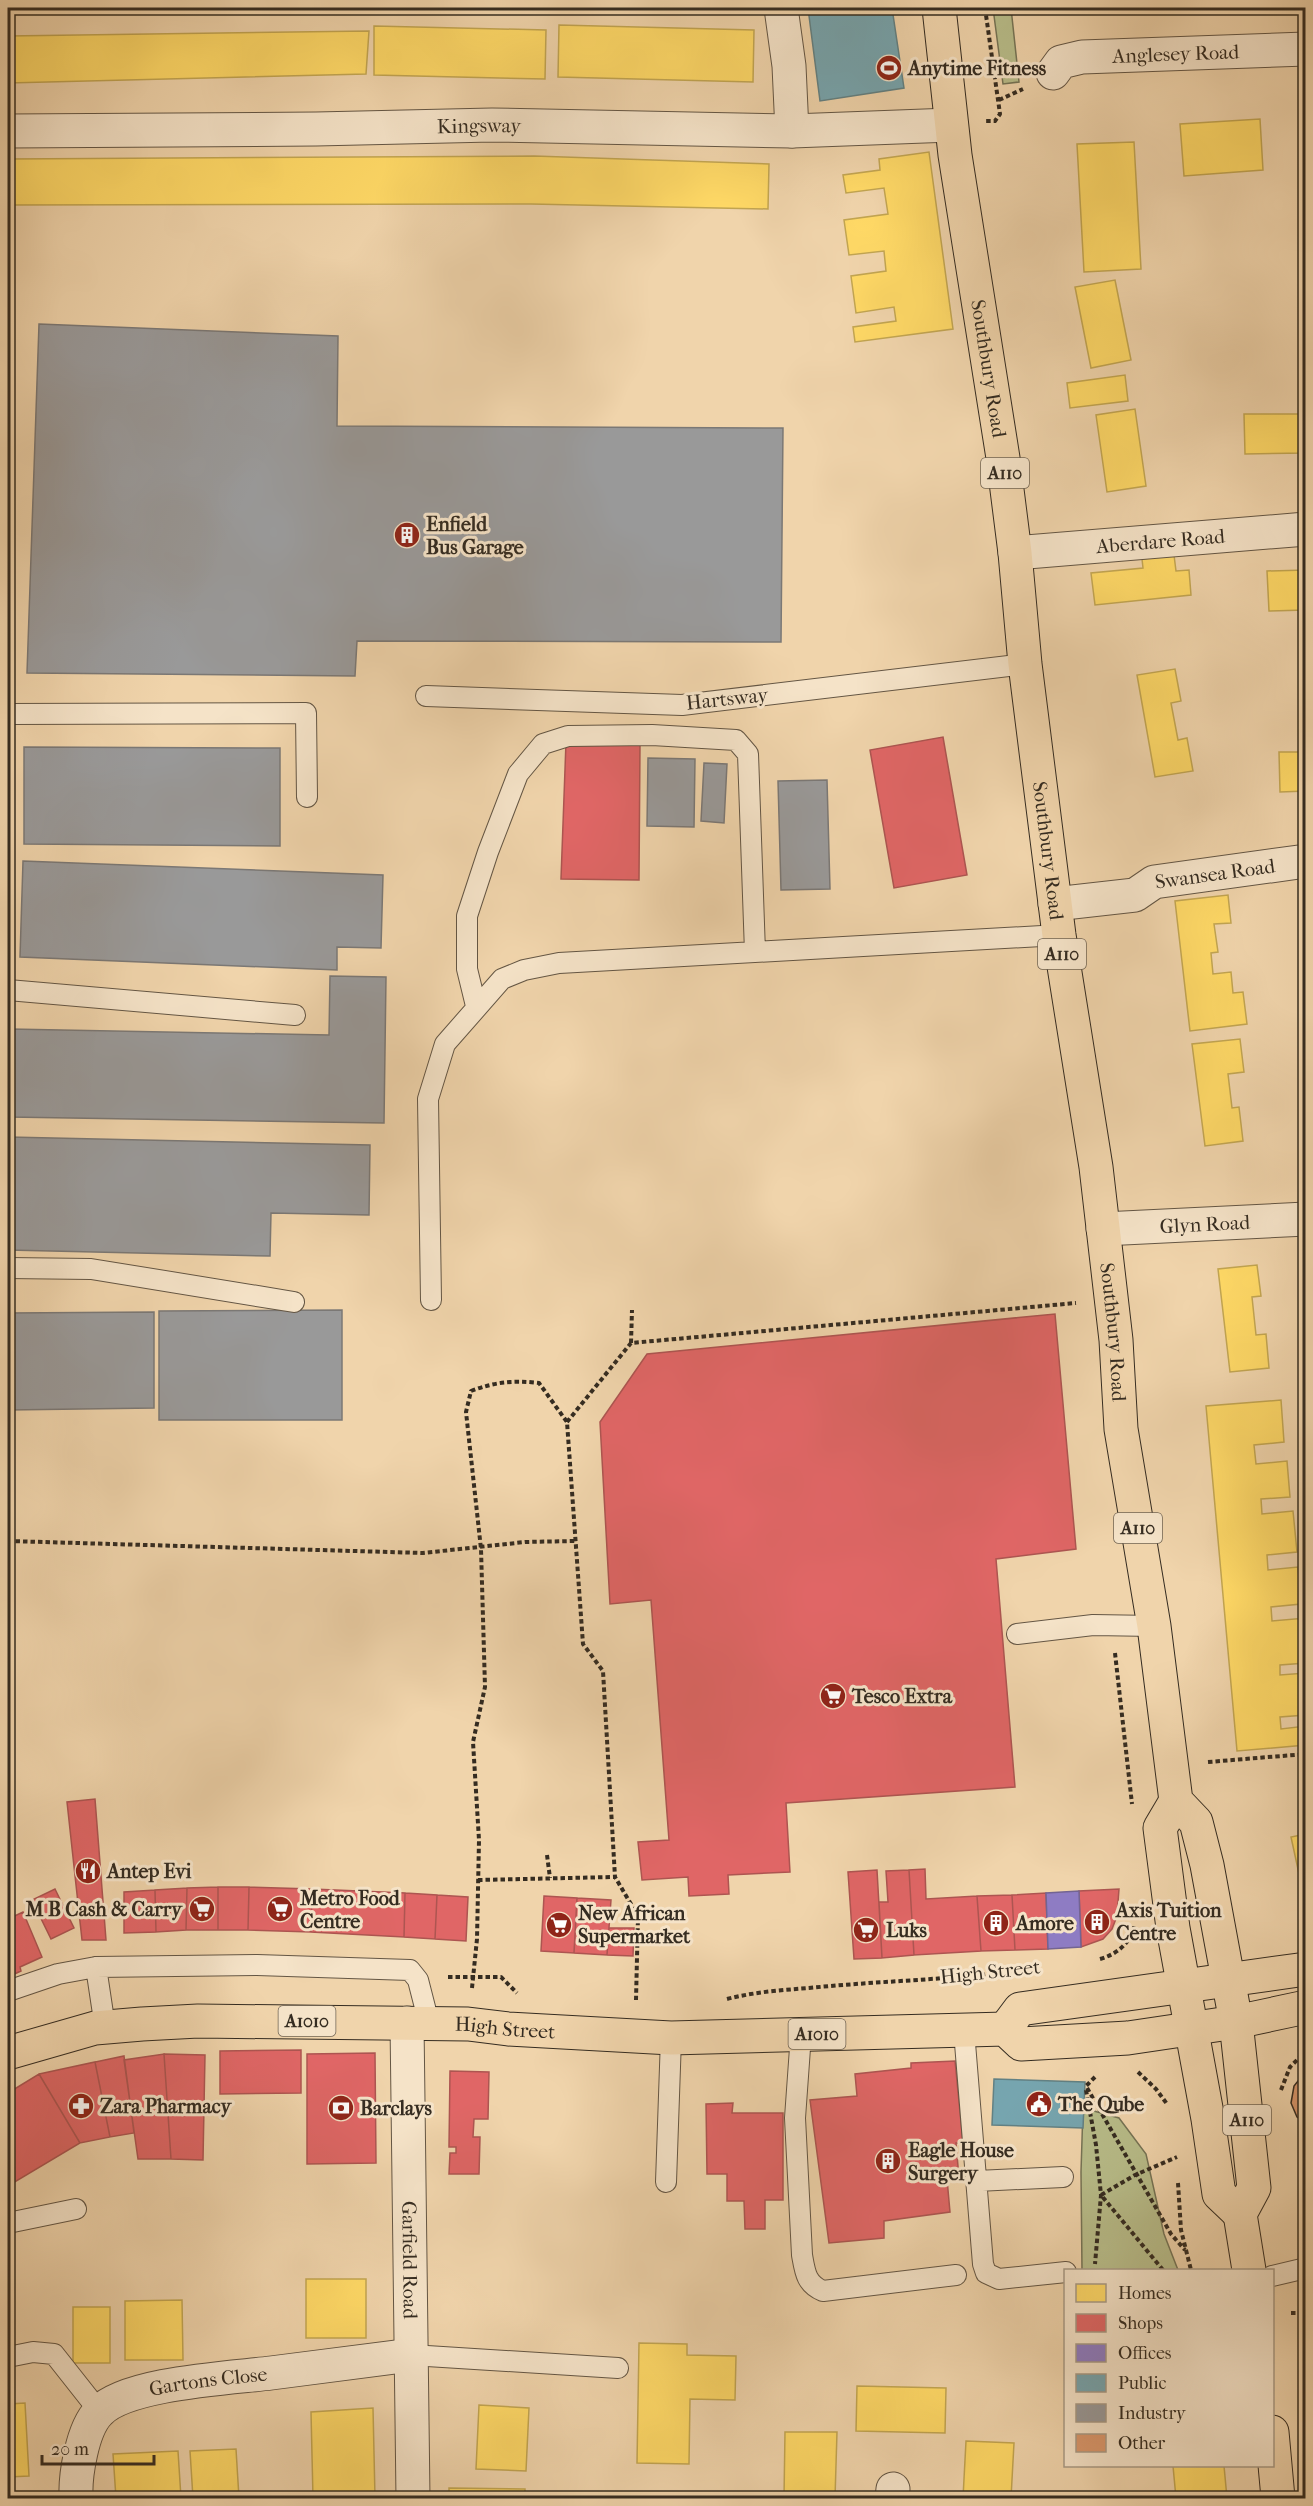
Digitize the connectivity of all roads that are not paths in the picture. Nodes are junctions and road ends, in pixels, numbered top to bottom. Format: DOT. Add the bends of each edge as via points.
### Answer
graph roads {
  1 [pos="781,8"];
  2 [pos="939,8"];
  3 [pos="1305,49"];
  4 [pos="1053,73"];
  5 [pos="951,125"];
  6 [pos="8,131"];
  7 [pos="792,131"];
  8 [pos="1305,529"];
  9 [pos="1015,553"];
  10 [pos="1025,664"];
  11 [pos="426,696"];
  12 [pos="8,714"];
  13 [pos="307,797"];
  14 [pos="1305,861"];
  15 [pos="1057,919"];
  16 [pos="755,952"];
  17 [pos="8,990"];
  18 [pos="476,1006"];
  19 [pos="295,1015"];
  20 [pos="1305,1219"];
  21 [pos="1103,1229"];
  22 [pos="8,1268"];
  23 [pos="431,1300"];
  24 [pos="294,1302"];
  25 [pos="1154,1626"];
  26 [pos="1017,1634"];
  27 [pos="1176,1801"];
  28 [pos="96,1967"];
  29 [pos="1305,1969"];
  30 [pos="1229,1980"];
  31 [pos="1184,1987"];
  32 [pos="8,1991"];
  33 [pos="1305,2007"];
  34 [pos="1236,2022"];
  35 [pos="418,2023"];
  36 [pos="105,2026"];
  37 [pos="1005,2029"];
  38 [pos="1192,2029"];
  39 [pos="964,2031"];
  40 [pos="801,2034"];
  41 [pos="671,2038"];
  42 [pos="8,2053"];
  43 [pos="1063,2177"];
  44 [pos="977,2181"];
  45 [pos="666,2182"];
  46 [pos="76,2209"];
  47 [pos="1240,2214"];
  48 [pos="8,2223"];
  49 [pos="1305,2268"];
  50 [pos="1249,2269"];
  51 [pos="1064,2272"];
  52 [pos="956,2275"];
  53 [pos="1274,2276"];
  54 [pos="411,2355"];
  55 [pos="8,2357"];
  56 [pos="618,2368"];
  57 [pos="99,2411"];
  58 [pos="1274,2454"];
  59 [pos="76,2499"];
  60 [pos="413,2499"];
  61 [pos="1278,2499"];
  1 -- 7 [label="street"];
  2 -- 5 [label="main road, Southbury Road / A110"];
  3 -- 4 [label="street, Anglesey Road" via="1082,57 1061,63"];
  5 -- 7 [label="street, Kingsway"];
  5 -- 9 [label="main road, Southbury Road / A110"];
  6 -- 7 [label="street, Kingsway" via="492,125"];
  8 -- 9 [label="street, Aberdare Road"];
  9 -- 10 [label="main road, Southbury Road / A110"];
  10 -- 11 [label="lane, Hartsway" via="681,705"];
  10 -- 15 [label="main road, Southbury Road / A110"];
  12 -- 13 [label="lane" via="306,713"];
  14 -- 15 [label="street, Swansea Road" via="1154,882 1136,894"];
  15 -- 16 [label="lane"];
  15 -- 21 [label="main road, Southbury Road / A110"];
  16 -- 18 [label="lane" via="559,963 502,979"];
  16 -- 18 [label="lane" via="748,754 736,740 568,736 543,744 518,774 488,852 467,916 466,969"];
  17 -- 19 [label="lane"];
  18 -- 23 [label="lane" via="445,1044 428,1098"];
  20 -- 21 [label="street, Glyn Road"];
  21 -- 25 [label="main road, Southbury Road / A110" via="1121,1429"];
  22 -- 24 [label="lane" via="91,1269"];
  25 -- 26 [label="lane" via="1093,1626"];
  25 -- 27 [label="main road, Southbury Road / A110"];
  27 -- 30 [label="main road" via="1196,1822"];
  27 -- 31 [label="main road" via="1160,1828"];
  28 -- 32 [label="lane" via="58,1974"];
  28 -- 35 [label="lane" via="257,1965 410,1970 418,1980"];
  28 -- 36 [label="lane"];
  29 -- 30 [label="main road, High Street"];
  30 -- 31 [label="main road, High Street"];
  30 -- 34 [label="main road"];
  31 -- 37 [label="main road, High Street" via="1020,2009"];
  31 -- 38 [label="main road"];
  33 -- 34 [label="main road"];
  34 -- 38 [label="main road"];
  34 -- 47 [label="main road, A110" via="1254,2187"];
  35 -- 36 [label="main road, High Street / A1010" via="198,2021"];
  35 -- 41 [label="main road, High Street / A1010"];
  35 -- 54 [label="street, Garfield Road"];
  36 -- 42 [label="main road, High Street / A1010"];
  37 -- 38 [label="main road" via="1021,2044 1128,2038"];
  37 -- 39 [label="main road, High Street / A1010"];
  38 -- 47 [label="main road, A110" via="1219,2194"];
  39 -- 40 [label="main road, High Street / A1010"];
  39 -- 44 [label="lane"];
  40 -- 41 [label="main road, High Street / A1010"];
  40 -- 52 [label="lane" via="795,2118 806,2277 813,2287 823,2291"];
  41 -- 45 [label="lane"];
  43 -- 44 [label="lane"];
  44 -- 51 [label="lane" via="986,2273 999,2279"];
  46 -- 48 [label="lane"];
  47 -- 50 [label="main road"];
  49 -- 53 [label="lane"];
  54 -- 56 [label="lane"];
  54 -- 57 [label="street, Gartons Close" via="161,2387 120,2399"];
  54 -- 60 [label="street, Garfield Road"];
  55 -- 57 [label="lane" via="33,2352 54,2354"];
  57 -- 59 [label="street" via="89,2427 75,2479"];
  58 -- 61 [label="main road"];
}
